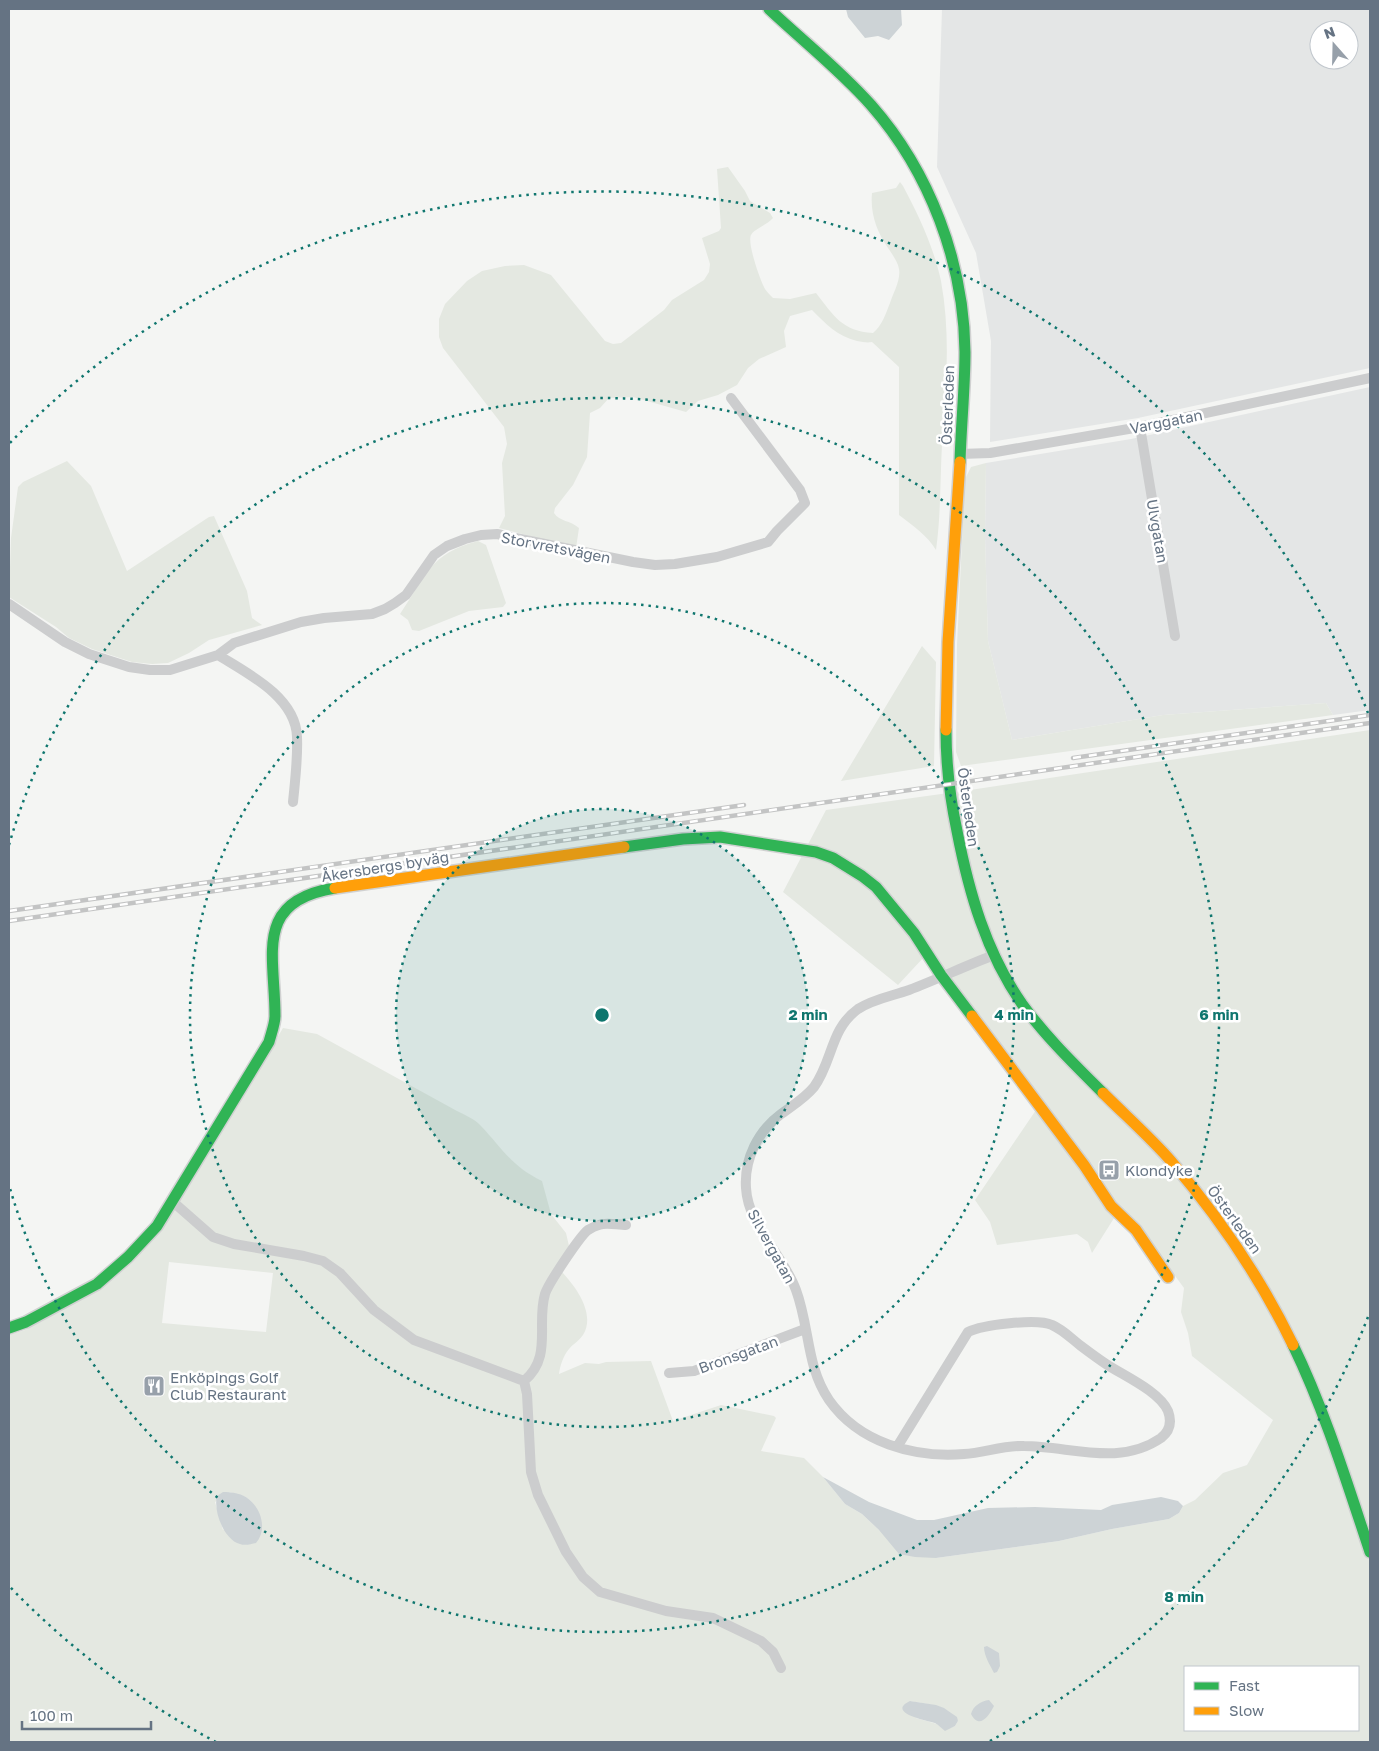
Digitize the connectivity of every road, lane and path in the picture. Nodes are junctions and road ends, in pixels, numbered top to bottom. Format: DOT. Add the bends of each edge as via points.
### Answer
graph roads {
  1 [pos="769,9"];
  2 [pos="1370,378"];
  3 [pos="731,398"];
  4 [pos="1140,427"];
  5 [pos="960,454"];
  6 [pos="9,604"];
  7 [pos="1175,636"];
  8 [pos="218,655"];
  9 [pos="294,802"];
  10 [pos="994,956"];
  11 [pos="941,975"];
  12 [pos="172,1201"];
  13 [pos="626,1225"];
  14 [pos="1168,1277"];
  15 [pos="9,1328"];
  16 [pos="805,1329"];
  17 [pos="669,1373"];
  18 [pos="524,1381"];
  19 [pos="897,1447"];
  20 [pos="1370,1552"];
  21 [pos="781,1668"];
  1 -- 5 [label="street, Österleden" via="835,68 883,120 908,156 935,209 953,264 963,322 965,350"];
  2 -- 4 [label="street, Varggatan"];
  3 -- 8 [label="street, Storvretsvägen" via="805,503 768,542 697,562 655,565 497,534 481,535 447,546 434,555 406,595 385,609 372,614 301,622 234,643"];
  4 -- 5 [label="street, Varggatan" via="990,453"];
  4 -- 7 [label="street, Ulvgatan"];
  5 -- 10 [label="street, Österleden" via="947,654 949,789 971,896"];
  6 -- 8 [label="street, Storvretsvägen" via="65,642 89,654 130,667 170,670"];
  8 -- 9 [label="street" via="265,685 290,711 298,735"];
  10 -- 11 [label="street, Silvergatan"];
  10 -- 20 [label="street, Österleden" via="1015,994 1041,1029 1170,1160 1249,1264 1307,1374"];
  11 -- 12 [label="street, Åkersbergs byväg" via="896,910 876,887 848,866 816,852 740,839 682,840 490,865 313,893 291,905 273,934 271,962 275,1018 269,1042"];
  11 -- 14 [label="street, Åkersbergs byväg" via="1084,1165 1111,1206 1136,1230"];
  11 -- 16 [label="street, Silvergatan" via="862,1006 849,1016 840,1027 813,1087 799,1102 766,1126 753,1149 746,1176 749,1205 753,1217 791,1278"];
  12 -- 15 [label="street, Åkersbergs byväg" via="157,1226 103,1280"];
  12 -- 18 [label="street" via="214,1237 234,1244 323,1261 340,1273 374,1310 414,1340"];
  13 -- 18 [label="street" via="601,1224 587,1230 550,1283 543,1306 540,1359"];
  16 -- 17 [label="street, Bronsgatan" via="694,1371"];
  16 -- 19 [label="street, Silvergatan" via="815,1374 839,1414 860,1432"];
  18 -- 21 [label="street" via="531,1472 538,1495 566,1552 583,1577 600,1592 666,1612 713,1618 761,1641 773,1652"];
  19 -- 19 [label="street, Silvergatan" via="920,1453 944,1454 1020,1445 1090,1454 1117,1453 1139,1448 1162,1437 1167,1432 1170,1419 1158,1397 1056,1327 1037,1322 983,1327 968,1332"];
}
